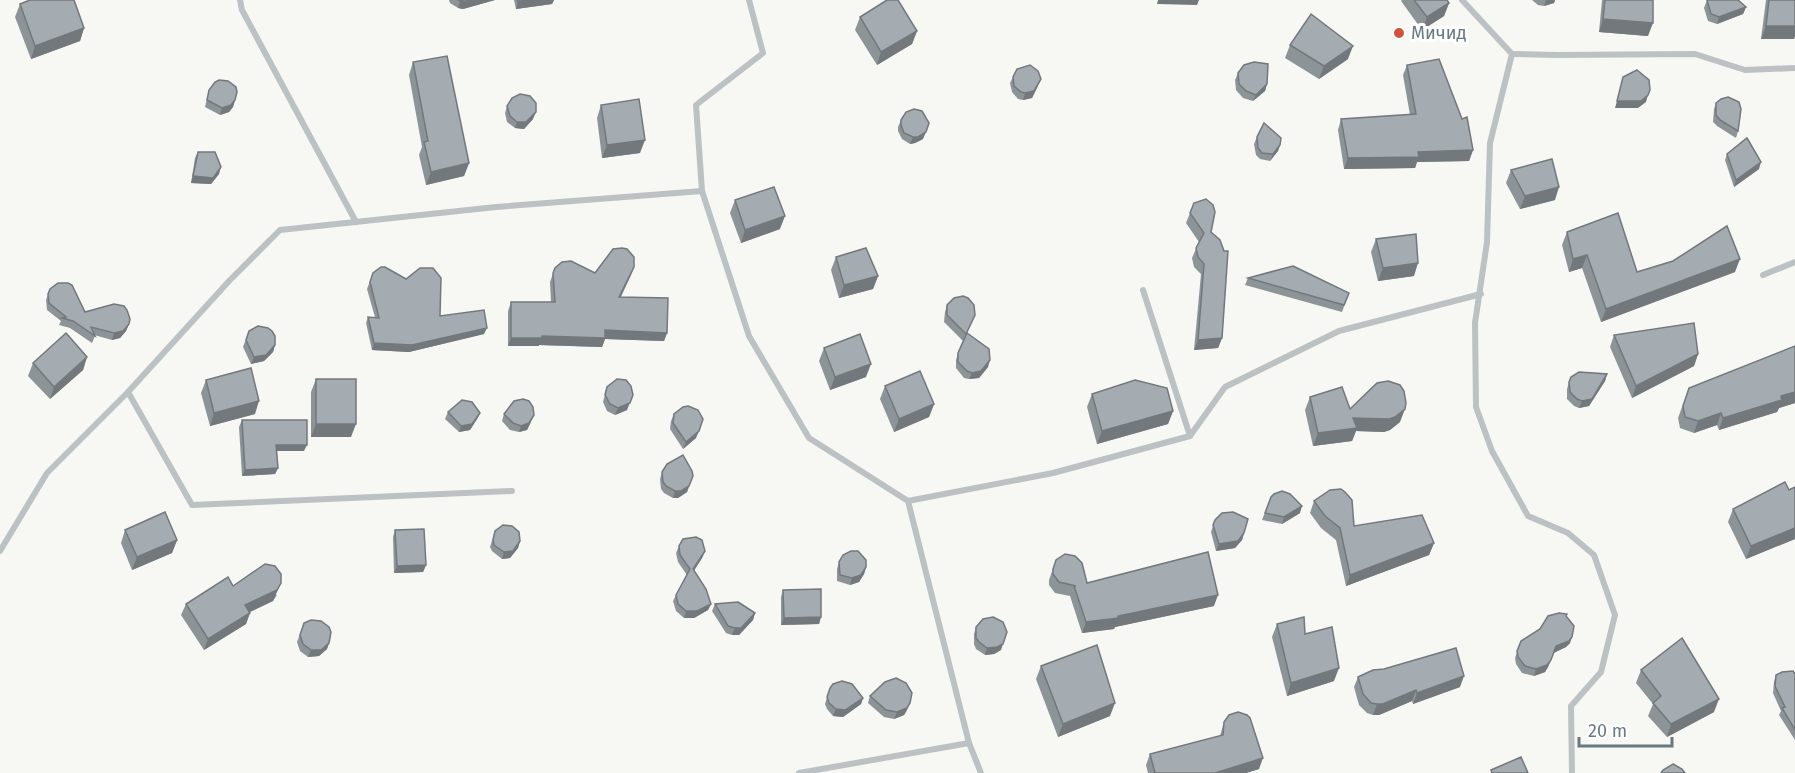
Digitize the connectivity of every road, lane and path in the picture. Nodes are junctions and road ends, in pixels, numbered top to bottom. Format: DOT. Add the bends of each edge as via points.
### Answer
graph roads {
  1 [pos="240,0"];
  2 [pos="749,0"];
  3 [pos="1462,0"];
  4 [pos="1512,54"];
  5 [pos="1795,68"];
  6 [pos="702,191"];
  7 [pos="356,222"];
  8 [pos="1795,262"];
  9 [pos="1763,275"];
  10 [pos="1143,290"];
  11 [pos="1481,294"];
  12 [pos="128,392"];
  13 [pos="1190,436"];
  14 [pos="512,491"];
  15 [pos="908,501"];
  16 [pos="0,551"];
  17 [pos="969,743"];
  18 [pos="799,773"];
  19 [pos="981,773"];
  20 [pos="1572,773"];
  1 -- 7 [label="street"];
  2 -- 6 [label="street" via="763,53 696,105"];
  3 -- 4 [label="street"];
  4 -- 5 [label="street" via="1695,54 1745,70"];
  4 -- 11 [label="street" via="1490,143"];
  6 -- 7 [label="street"];
  6 -- 15 [label="street" via="749,336 809,438"];
  7 -- 12 [label="street" via="280,230"];
  8 -- 9 [label="street"];
  10 -- 13 [label="street"];
  11 -- 13 [label="street" via="1339,332 1225,387"];
  11 -- 20 [label="street" via="1475,323 1476,407 1492,451 1528,516 1568,533 1594,555 1615,615 1601,672 1571,706"];
  12 -- 14 [label="street" via="192,505"];
  12 -- 16 [label="street" via="47,473"];
  13 -- 15 [label="street" via="1053,473"];
  15 -- 17 [label="street"];
  17 -- 18 [label="street"];
  17 -- 19 [label="street"];
}
